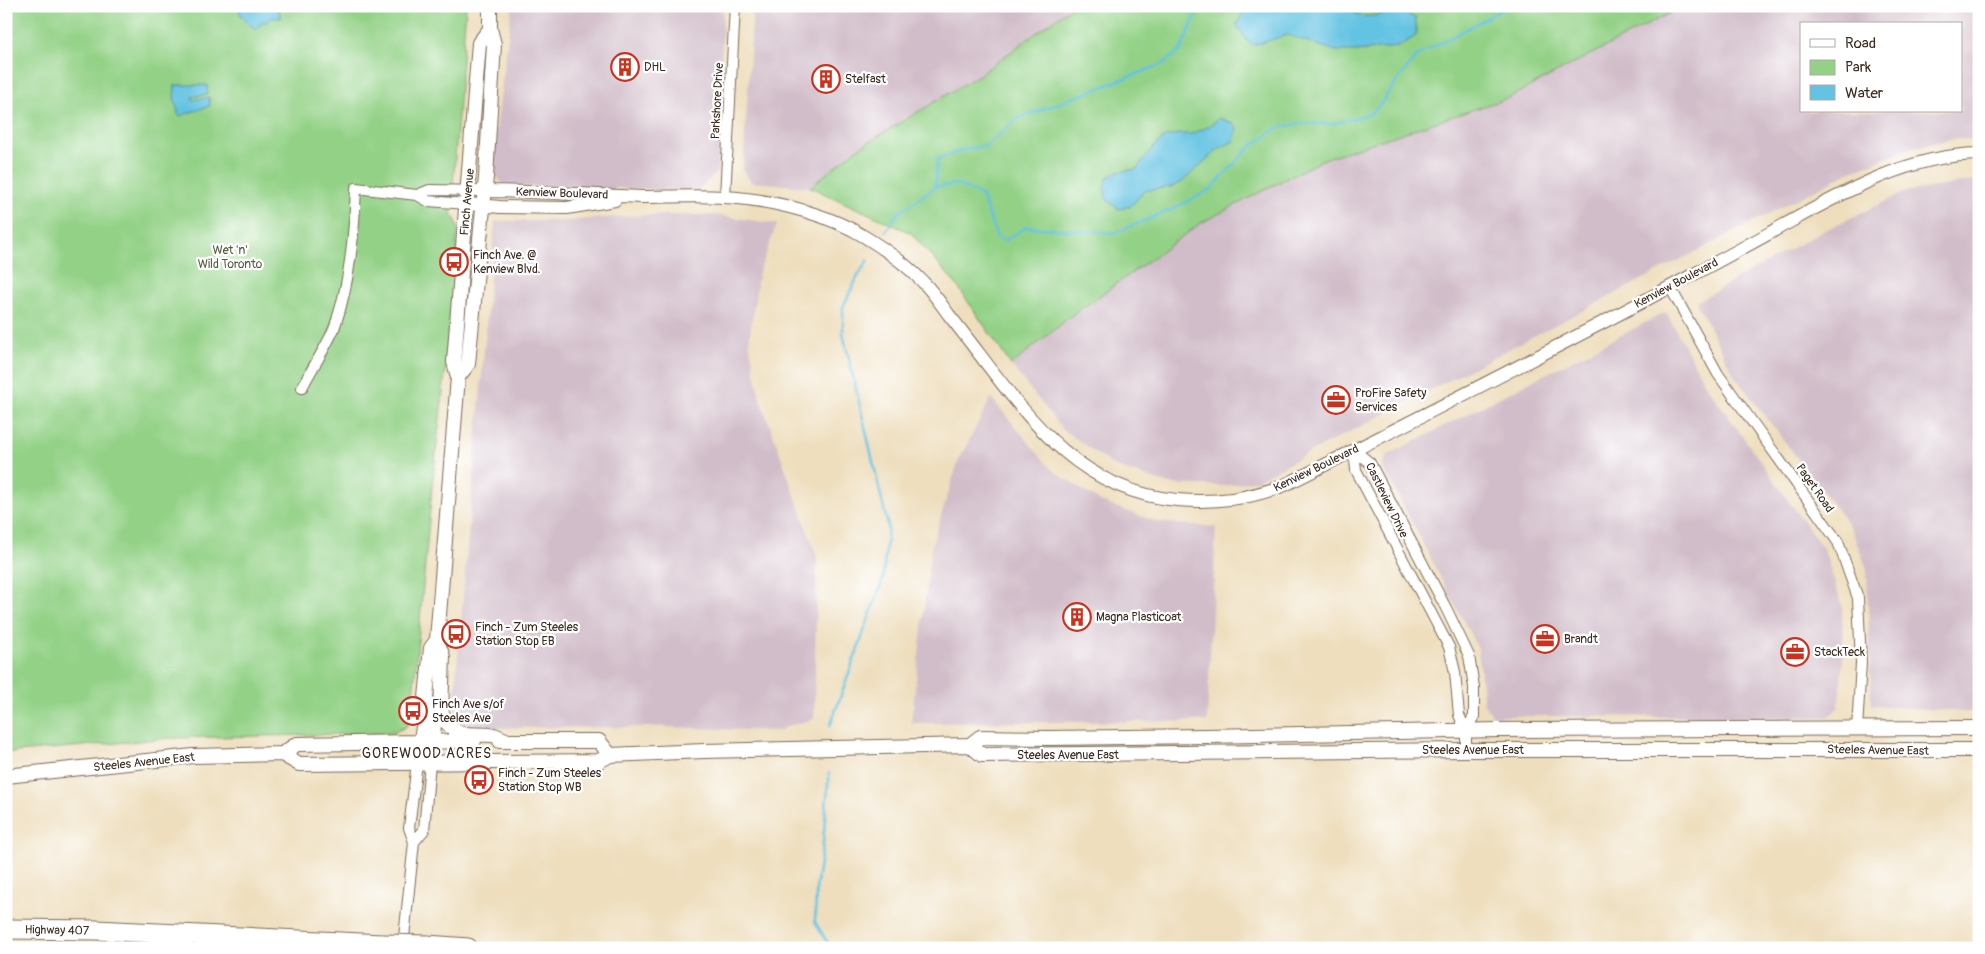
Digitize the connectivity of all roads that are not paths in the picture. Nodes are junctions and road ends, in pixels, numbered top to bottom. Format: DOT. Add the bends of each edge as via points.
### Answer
graph roads {
  1 [pos="490,6"];
  2 [pos="735,6"];
  3 [pos="490,29"];
  4 [pos="1979,154"];
  5 [pos="484,192"];
  6 [pos="640,196"];
  7 [pos="725,197"];
  8 [pos="468,198"];
  9 [pos="483,206"];
  10 [pos="1670,287"];
  11 [pos="458,377"];
  12 [pos="302,388"];
  13 [pos="1354,450"];
  14 [pos="1446,608"];
  15 [pos="1432,615"];
  16 [pos="439,645"];
  17 [pos="1979,728"];
  18 [pos="1466,730"];
  19 [pos="1857,730"];
  20 [pos="508,741"];
  21 [pos="427,742"];
  22 [pos="970,745"];
  23 [pos="1466,750"];
  24 [pos="1979,750"];
  25 [pos="282,754"];
  26 [pos="610,755"];
  27 [pos="423,763"];
  28 [pos="6,776"];
  29 [pos="414,842"];
  30 [pos="6,929"];
  31 [pos="403,948"];
  32 [pos="468,948"];
  1 -- 3 [label="main road, Finch Avenue"];
  2 -- 7 [label="street, Parkshore Drive"];
  3 -- 5 [label="main road, Finch Avenue" via="494,44"];
  3 -- 8 [label="main road, Finch Avenue" via="479,43"];
  4 -- 10 [label="street, Kenview Boulevard" via="1958,154 1899,169 1820,206"];
  5 -- 6 [label="street, Kenview Boulevard"];
  5 -- 8 [label="street"];
  5 -- 9 [label="main road, Finch Avenue"];
  6 -- 7 [label="street, Kenview Boulevard"];
  6 -- 9 [label="street, Kenview Boulevard" via="566,208"];
  7 -- 13 [label="street, Kenview Boulevard" via="818,215 853,230 888,252 923,282 1044,433 1080,465 1113,484 1145,496 1204,502 1237,499 1285,484"];
  8 -- 9 [label="street, Kenview Boulevard"];
  8 -- 11 [label="main road, Finch Avenue" via="454,362"];
  8 -- 12 [label="street" via="429,190 417,195 356,188 349,271 337,318"];
  9 -- 11 [label="main road, Finch Avenue" via="468,364"];
  10 -- 13 [label="street, Kenview Boulevard"];
  10 -- 19 [label="street, Paget Road" via="1718,374 1838,542 1858,598 1861,663"];
  11 -- 16 [label="main road, Finch Avenue"];
  13 -- 14 [label="street, Castleview Drive" via="1370,463"];
  13 -- 15 [label="street, Castleview Drive" via="1356,470"];
  14 -- 15 [label="street"];
  14 -- 18 [label="street, Castleview Drive" via="1469,656 1474,716"];
  15 -- 18 [label="street, Castleview Drive" via="1449,647 1460,715"];
  16 -- 20 [label="main road" via="443,657 441,711 446,722 462,734 494,735"];
  16 -- 21 [label="main road, Finch Avenue"];
  17 -- 19 [label="main road, Steeles Avenue East"];
  18 -- 19 [label="main road, Steeles Avenue East"];
  18 -- 22 [label="main road, Steeles Avenue East" via="1330,735 980,737"];
  18 -- 23 [label="street, Castleview Drive"];
  20 -- 21 [label="main road, Steeles Avenue East"];
  20 -- 26 [label="main road, Steeles Avenue East" via="598,741"];
  21 -- 25 [label="main road, Steeles Avenue East" via="297,744"];
  21 -- 27 [label="main road, Finch Avenue"];
  22 -- 23 [label="main road, Steeles Avenue East" via="982,756"];
  22 -- 26 [label="main road, Steeles Avenue East"];
  23 -- 24 [label="main road, Steeles Avenue East"];
  25 -- 27 [label="main road, Steeles Avenue East" via="299,764"];
  25 -- 28 [label="main road, Steeles Avenue East" via="192,756"];
  26 -- 27 [label="main road, Steeles Avenue East" via="599,761"];
  27 -- 29 [label="street" via="409,828"];
  27 -- 29 [label="street" via="424,830"];
  29 -- 31 [label="street"];
  30 -- 32 [label="highway, Highway 407, bridge" via="96,930"];
}
